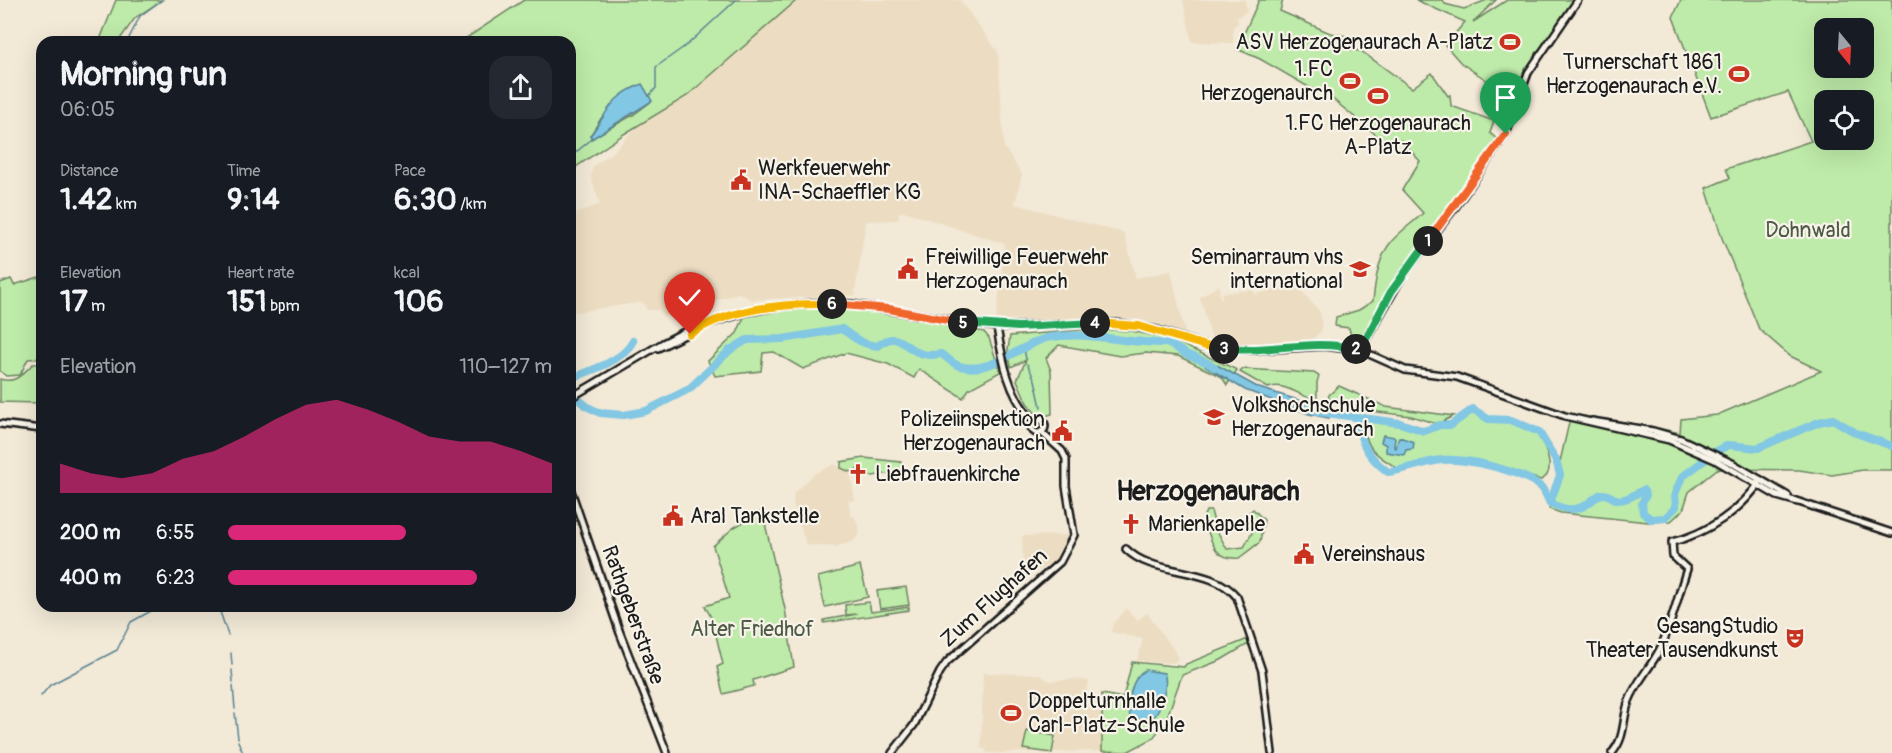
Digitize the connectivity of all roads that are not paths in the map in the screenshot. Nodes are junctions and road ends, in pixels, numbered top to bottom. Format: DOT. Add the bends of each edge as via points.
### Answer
graph roads {
  1 [pos="1578,0"];
  2 [pos="997,327"];
  3 [pos="1360,350"];
  4 [pos="576,395"];
  5 [pos="1034,421"];
  6 [pos="1581,421"];
  7 [pos="0,424"];
  8 [pos="36,428"];
  9 [pos="1041,432"];
  10 [pos="1730,465"];
  11 [pos="1760,483"];
  12 [pos="576,505"];
  13 [pos="1892,533"];
  14 [pos="1126,549"];
  15 [pos="667,753"];
  16 [pos="892,753"];
  17 [pos="1272,753"];
  18 [pos="1612,753"];
  1 -- 3 [label="street" via="1528,73 1506,134 1397,284"];
  2 -- 3 [label="street" via="1117,323 1164,332 1206,346 1241,350 1323,346"];
  2 -- 4 [label="street" via="853,304 813,303 746,312 674,337"];
  2 -- 5 [label="street" via="1017,400"];
  3 -- 6 [label="street" via="1419,374 1458,377"];
  5 -- 9 [label="street" via="1032,429"];
  5 -- 9 [label="street" via="1044,422"];
  6 -- 10 [label="street" via="1658,437"];
  6 -- 10 [label="street" via="1653,431 1699,446"];
  7 -- 8 [label="street"];
  9 -- 16 [label="street, Zum Flughafen" via="1065,455 1074,535 1068,551 944,666 914,725"];
  10 -- 11 [label="street"];
  11 -- 13 [label="street" via="1798,502"];
  11 -- 18 [label="street" via="1726,516 1671,542 1673,556 1687,569 1665,637 1633,692 1622,739"];
  12 -- 15 [label="street, Rathgeberstraße"];
  14 -- 17 [label="street" via="1138,558 1199,575 1233,591 1260,663"];
}
